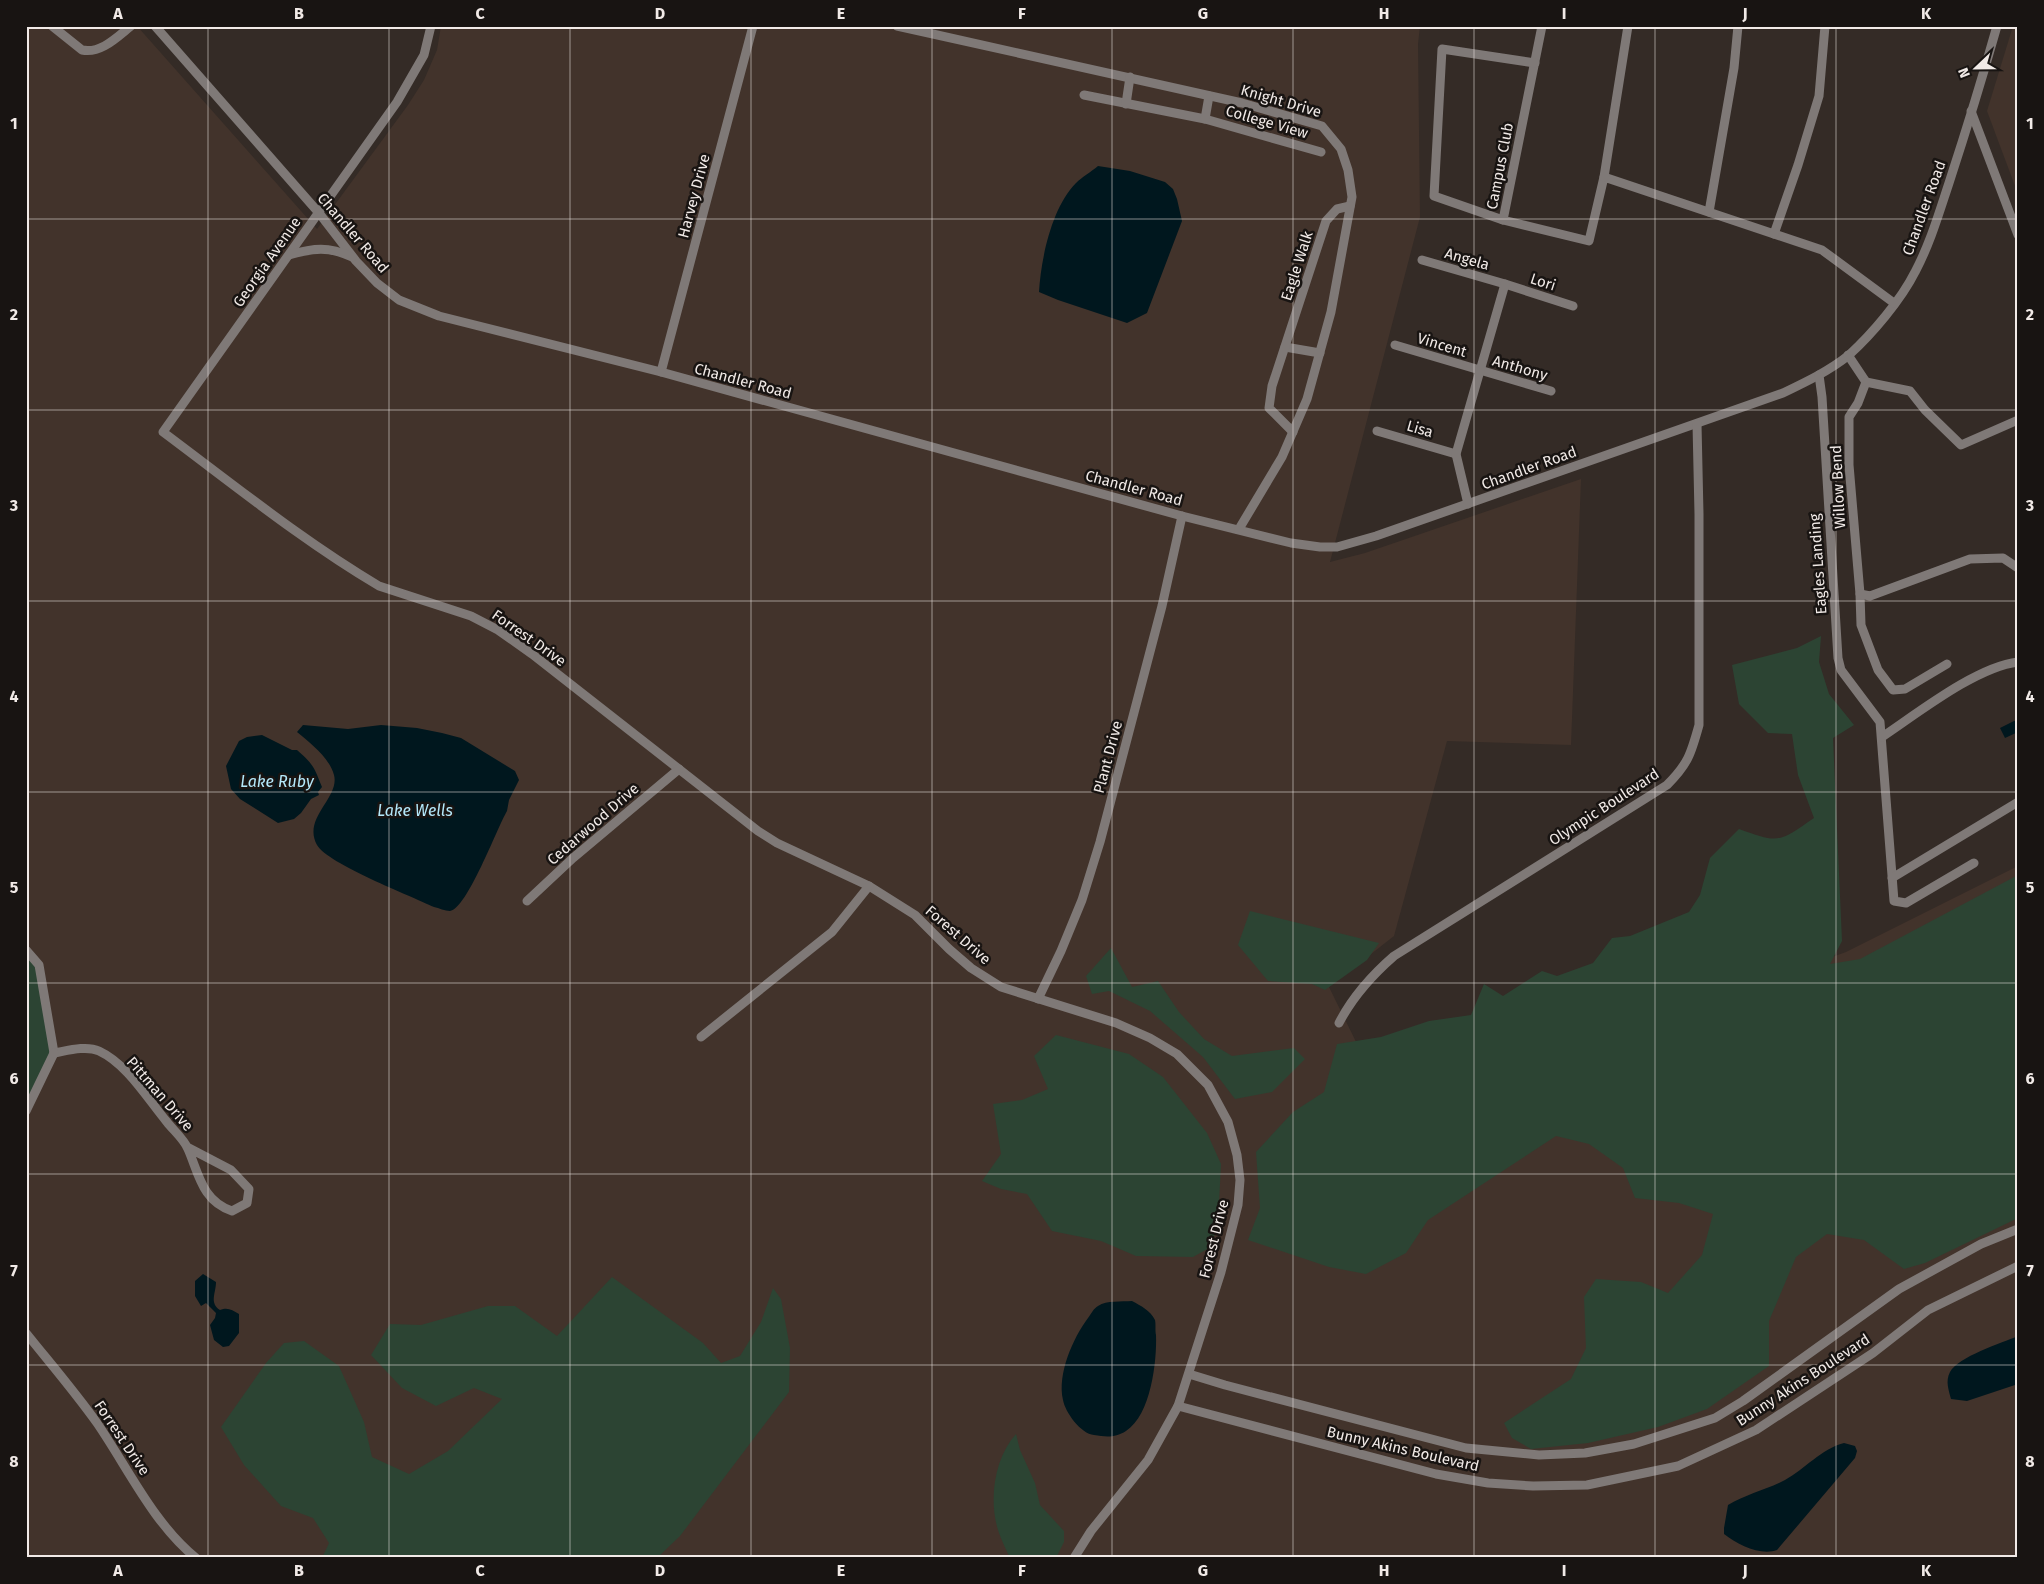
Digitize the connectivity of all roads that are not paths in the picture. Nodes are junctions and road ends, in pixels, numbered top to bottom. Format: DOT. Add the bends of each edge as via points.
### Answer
graph roads {
  1 [pos="52,26"];
  2 [pos="131,26"];
  3 [pos="155,26"];
  4 [pos="431,26"];
  5 [pos="753,26"];
  6 [pos="897,26"];
  7 [pos="1542,26"];
  8 [pos="1628,26"];
  9 [pos="1738,26"];
  10 [pos="1825,26"];
  11 [pos="1997,26"];
  12 [pos="1535,64"];
  13 [pos="1130,77"];
  14 [pos="1084,95"];
  15 [pos="1210,96"];
  16 [pos="1126,104"];
  17 [pos="1971,111"];
  18 [pos="1205,120"];
  19 [pos="1322,152"];
  20 [pos="1604,177"];
  21 [pos="1350,206"];
  22 [pos="1709,212"];
  23 [pos="319,213"];
  24 [pos="1503,220"];
  25 [pos="1774,234"];
  26 [pos="2018,235"];
  27 [pos="289,255"];
  28 [pos="353,257"];
  29 [pos="1422,260"];
  30 [pos="1505,284"];
  31 [pos="1894,303"];
  32 [pos="1572,306"];
  33 [pos="1395,345"];
  34 [pos="1285,347"];
  35 [pos="1320,353"];
  36 [pos="1848,355"];
  37 [pos="1481,371"];
  38 [pos="661,372"];
  39 [pos="1819,375"];
  40 [pos="1866,382"];
  41 [pos="1550,391"];
  42 [pos="2018,420"];
  43 [pos="1697,424"];
  44 [pos="1377,431"];
  45 [pos="163,432"];
  46 [pos="1293,432"];
  47 [pos="1456,454"];
  48 [pos="1468,504"];
  49 [pos="1182,516"];
  50 [pos="1239,529"];
  51 [pos="2018,568"];
  52 [pos="1860,594"];
  53 [pos="2018,662"];
  54 [pos="1947,664"];
  55 [pos="1882,737"];
  56 [pos="679,769"];
  57 [pos="2018,802"];
  58 [pos="1974,863"];
  59 [pos="1892,878"];
  60 [pos="869,886"];
  61 [pos="527,901"];
  62 [pos="26,950"];
  63 [pos="1038,999"];
  64 [pos="1339,1023"];
  65 [pos="701,1037"];
  66 [pos="54,1053"];
  67 [pos="26,1111"];
  68 [pos="187,1147"];
  69 [pos="2018,1229"];
  70 [pos="2018,1266"];
  71 [pos="26,1333"];
  72 [pos="1189,1374"];
  73 [pos="1178,1406"];
  74 [pos="196,1558"];
  75 [pos="1074,1558"];
  1 -- 2 [label="street" via="82,50 88,51 109,43"];
  3 -- 23 [label="street, Chandler Road"];
  4 -- 23 [label="street, Georgia Avenue" via="424,55 414,75"];
  5 -- 38 [label="street, Harvey Drive"];
  6 -- 13 [label="street, Knight Drive"];
  7 -- 12 [label="street, Campus Club"];
  8 -- 20 [label="street"];
  9 -- 22 [label="street" via="1734,68"];
  10 -- 25 [label="street" via="1819,96"];
  11 -- 17 [label="street, Chandler Road"];
  12 -- 24 [label="street, Campus Club"];
  12 -- 24 [label="street" via="1442,49 1434,196"];
  13 -- 15 [label="street, Knight Drive"];
  13 -- 16 [label="street"];
  14 -- 16 [label="street, College View"];
  15 -- 18 [label="street, College View"];
  15 -- 21 [label="street, Knight Drive" via="1322,126 1341,149 1348,170"];
  16 -- 18 [label="street, College View"];
  17 -- 26 [label="street"];
  17 -- 31 [label="street, Chandler Road" via="1928,245 1914,274"];
  18 -- 19 [label="street, College View"];
  20 -- 22 [label="street"];
  20 -- 24 [label="street, Campus Club" via="1589,240"];
  21 -- 34 [label="street, Eagle Walk" via="1337,209 1326,221"];
  21 -- 35 [label="street, Knight Drive" via="1331,312"];
  22 -- 25 [label="street"];
  23 -- 27 [label="street, Georgia Avenue"];
  23 -- 28 [label="street, Chandler Road"];
  25 -- 31 [label="street" via="1822,250"];
  27 -- 28 [label="street" via="327,249"];
  27 -- 45 [label="street, Georgia Avenue"];
  28 -- 38 [label="street, Chandler Road" via="377,283 399,300 426,311"];
  29 -- 30 [label="street, Angela"];
  30 -- 32 [label="street, Lori"];
  30 -- 37 [label="street"];
  31 -- 36 [label="street, Chandler Road"];
  33 -- 37 [label="street, Vincent"];
  34 -- 35 [label="street"];
  34 -- 46 [label="street, Eagle Walk" via="1268,408"];
  35 -- 46 [label="street, Knight Drive" via="1307,399"];
  36 -- 39 [label="street, Chandler Road"];
  36 -- 40 [label="street"];
  37 -- 41 [label="street, Anthony"];
  37 -- 47 [label="street"];
  38 -- 49 [label="street, Chandler Road"];
  39 -- 43 [label="street, Chandler Road" via="1783,393"];
  39 -- 55 [label="street, Eagles Landing" via="1838,658 1841,670 1880,722"];
  40 -- 42 [label="street" via="1910,390 1924,410 1961,445"];
  40 -- 52 [label="street, Willow Bend" via="1849,417 1849,465"];
  43 -- 48 [label="street, Chandler Road"];
  43 -- 64 [label="street, Olympic Boulevard" via="1699,725 1691,754 1682,770 1667,785 1394,956 1371,976"];
  44 -- 47 [label="street, Lisa"];
  45 -- 56 [label="street, Forrest Drive" via="336,561 371,582 471,616 498,630"];
  46 -- 50 [label="street, Knight Drive" via="1282,457"];
  47 -- 48 [label="street"];
  48 -- 50 [label="street, Chandler Road" via="1337,546 1291,543"];
  49 -- 50 [label="street, Chandler Road"];
  49 -- 63 [label="street, Plant Drive" via="1162,606 1100,842 1082,900"];
  51 -- 52 [label="street" via="2003,558 1970,559 1870,596"];
  52 -- 54 [label="street, Willow Bend" via="1861,626 1878,670 1892,690 1905,689"];
  53 -- 55 [label="street" via="2007,663 1972,678"];
  55 -- 59 [label="street, Eagles Landing"];
  56 -- 60 [label="street, Forrest Drive" via="758,831"];
  56 -- 61 [label="street, Cedarwood Drive" via="572,858"];
  57 -- 59 [label="street"];
  58 -- 59 [label="street, Eagles Landing" via="1906,903 1894,901"];
  60 -- 63 [label="street, Forest Drive" via="915,916 971,968 1001,987"];
  60 -- 65 [label="street" via="832,932"];
  62 -- 66 [label="street" via="39,965"];
  63 -- 72 [label="street, Forest Drive" via="1116,1023 1177,1054 1208,1085 1228,1122 1238,1163 1238,1205"];
  66 -- 67 [label="street"];
  66 -- 68 [label="street, Pittman Drive" via="97,1050 109,1058 128,1075"];
  68 -- 68 [label="street, Pittman Drive" via="194,1170 220,1207 232,1211 247,1203 250,1189 232,1170"];
  69 -- 72 [label="street, Bunny Akins Boulevard" via="1981,1244 1898,1289 1715,1418 1634,1444 1585,1453 1538,1455 1466,1448"];
  70 -- 73 [label="street, Bunny Akins Boulevard" via="1928,1310 1872,1354 1756,1430 1678,1466 1587,1485 1488,1483 1436,1474"];
  71 -- 74 [label="street, Forrest Drive" via="96,1422 179,1544"];
  72 -- 73 [label="street, Forest Drive"];
  73 -- 75 [label="street, Forest Drive" via="1148,1460 1091,1531"];
}
